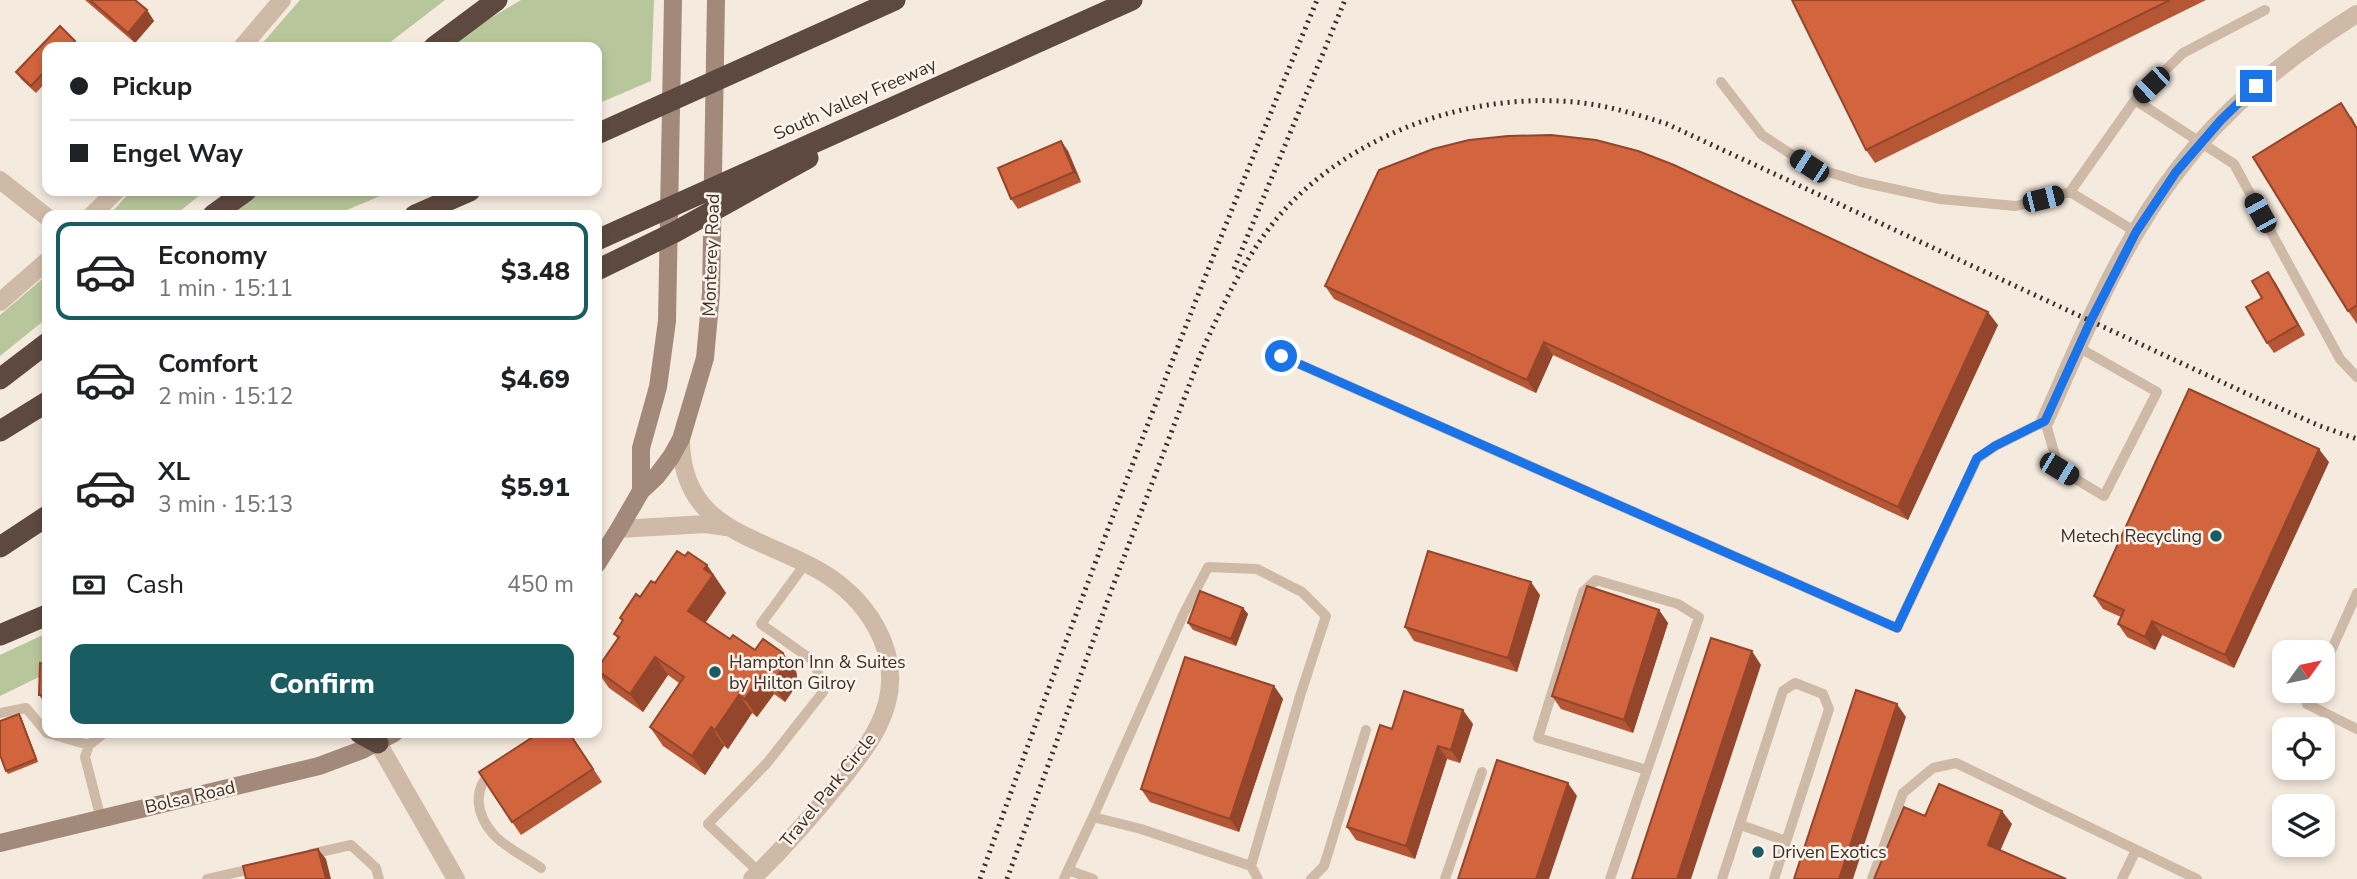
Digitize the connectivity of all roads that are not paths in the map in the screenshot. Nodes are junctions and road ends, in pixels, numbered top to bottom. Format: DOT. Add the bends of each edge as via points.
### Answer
graph roads {
  1 [pos="282,0"];
  2 [pos="496,0"];
  3 [pos="673,0"];
  4 [pos="716,0"];
  5 [pos="895,0"];
  6 [pos="1132,0"];
  7 [pos="2265,10"];
  8 [pos="2357,14"];
  9 [pos="246,42"];
  10 [pos="441,42"];
  11 [pos="1721,82"];
  12 [pos="2135,100"];
  13 [pos="602,132"];
  14 [pos="2200,143"];
  15 [pos="764,174"];
  16 [pos="0,180"];
  17 [pos="2070,192"];
  18 [pos="111,196"];
  19 [pos="239,196"];
  20 [pos="459,196"];
  21 [pos="97,210"];
  22 [pos="220,210"];
  23 [pos="426,210"];
  24 [pos="42,213"];
  25 [pos="2136,232"];
  26 [pos="602,238"];
  27 [pos="42,265"];
  28 [pos="602,268"];
  29 [pos="0,302"];
  30 [pos="42,347"];
  31 [pos="2078,347"];
  32 [pos="1281,356"];
  33 [pos="2357,377"];
  34 [pos="0,379"];
  35 [pos="42,405"];
  36 [pos="2045,421"];
  37 [pos="0,431"];
  38 [pos="681,439"];
  39 [pos="641,491"];
  40 [pos="42,519"];
  41 [pos="726,527"];
  42 [pos="619,530"];
  43 [pos="0,547"];
  44 [pos="602,556"];
  45 [pos="804,564"];
  46 [pos="2357,593"];
  47 [pos="42,617"];
  48 [pos="0,635"];
  49 [pos="2335,642"];
  50 [pos="2307,704"];
  51 [pos="0,713"];
  52 [pos="42,727"];
  53 [pos="2357,729"];
  54 [pos="1366,730"];
  55 [pos="64,738"];
  56 [pos="98,738"];
  57 [pos="374,738"];
  58 [pos="378,738"];
  59 [pos="89,745"];
  60 [pos="501,765"];
  61 [pos="1647,770"];
  62 [pos="1482,772"];
  63 [pos="1093,817"];
  64 [pos="100,819"];
  65 [pos="1741,825"];
  66 [pos="1787,841"];
  67 [pos="0,843"];
  68 [pos="2136,850"];
  69 [pos="299,857"];
  70 [pos="260,866"];
  71 [pos="1251,866"];
  72 [pos="541,868"];
  73 [pos="1066,874"];
  74 [pos="755,875"];
  75 [pos="207,879"];
  76 [pos="379,879"];
  77 [pos="456,879"];
  78 [pos="1093,879"];
  79 [pos="1258,879"];
  80 [pos="1311,879"];
  81 [pos="1445,879"];
  82 [pos="1610,879"];
  83 [pos="1722,879"];
  84 [pos="1774,879"];
  85 [pos="1872,879"];
  86 [pos="2122,879"];
  87 [pos="2197,879"];
  1 -- 9 [label="street"];
  2 -- 10 [label="highway"];
  3 -- 39 [label="main road, Monterey Road" via="667,321 658,387 641,448"];
  4 -- 38 [label="main road, Monterey Road" via="710,315 700,379"];
  5 -- 13 [label="highway"];
  6 -- 15 [label="highway, South Valley Freeway" via="908,101"];
  7 -- 12 [label="lane" via="2183,53"];
  8 -- 14 [label="street" via="2269,75"];
  11 -- 17 [label="lane" via="1762,135 1809,166 1940,200 2016,206"];
  12 -- 14 [label="lane"];
  12 -- 17 [label="lane"];
  14 -- 25 [label="street"];
  14 -- 33 [label="lane" via="2234,164 2340,359"];
  15 -- 26 [label="highway, South Valley Freeway"];
  15 -- 28 [label="highway" via="675,232"];
  16 -- 24 [label="street"];
  17 -- 25 [label="lane"];
  18 -- 21 [label="street"];
  19 -- 22 [label="highway"];
  20 -- 23 [label="highway"];
  25 -- 31 [label="street"];
  27 -- 29 [label="street"];
  30 -- 34 [label="highway"];
  31 -- 36 [label="street"];
  31 -- 36 [label="lane" via="2157,392 2104,496 2059,469"];
  32 -- 36 [label="lane" via="1897,628 1977,458"];
  35 -- 37 [label="highway"];
  38 -- 39 [label="main road, Monterey Road"];
  38 -- 41 [label="street, Travel Park Circle" via="689,485 706,510"];
  39 -- 42 [label="main road, Monterey Road"];
  40 -- 43 [label="highway"];
  41 -- 42 [label="street, Travel Park Circle" via="706,524"];
  41 -- 45 [label="street, Travel Park Circle"];
  42 -- 44 [label="main road, Monterey Road"];
  45 -- 74 [label="street, Travel Park Circle" via="856,599 873,620 886,645 890,671 887,702 860,755 806,823"];
  45 -- 74 [label="lane" via="761,624 815,662 823,692 766,763 708,824"];
  46 -- 49 [label="lane"];
  47 -- 48 [label="highway"];
  50 -- 53 [label="lane"];
  51 -- 52 [label="lane" via="26,708"];
  54 -- 80 [label="lane" via="1324,866"];
  55 -- 59 [label="lane"];
  56 -- 59 [label="lane"];
  57 -- 64 [label="main road, Bolsa Road" via="344,758 311,768"];
  58 -- 77 [label="street"];
  59 -- 64 [label="lane" via="85,757"];
  60 -- 72 [label="lane" via="481,783 477,798 483,818 495,836"];
  61 -- 61 [label="lane" via="1538,738 1583,593 1595,580 1678,604 1699,617"];
  61 -- 82 [label="lane"];
  62 -- 81 [label="lane"];
  63 -- 71 [label="lane"];
  63 -- 71 [label="lane" via="1208,567 1258,569 1302,592 1326,616"];
  63 -- 73 [label="lane"];
  64 -- 67 [label="main road, Bolsa Road"];
  65 -- 66 [label="lane"];
  65 -- 66 [label="lane" via="1783,691 1795,684 1824,694 1829,709"];
  65 -- 83 [label="lane"];
  66 -- 84 [label="lane"];
  68 -- 85 [label="lane" via="1956,763 1933,768 1903,793"];
  68 -- 86 [label="lane"];
  68 -- 87 [label="lane"];
  69 -- 76 [label="lane" via="351,845 376,868"];
  70 -- 75 [label="lane"];
  71 -- 79 [label="lane"];
  73 -- 78 [label="lane"];
}
